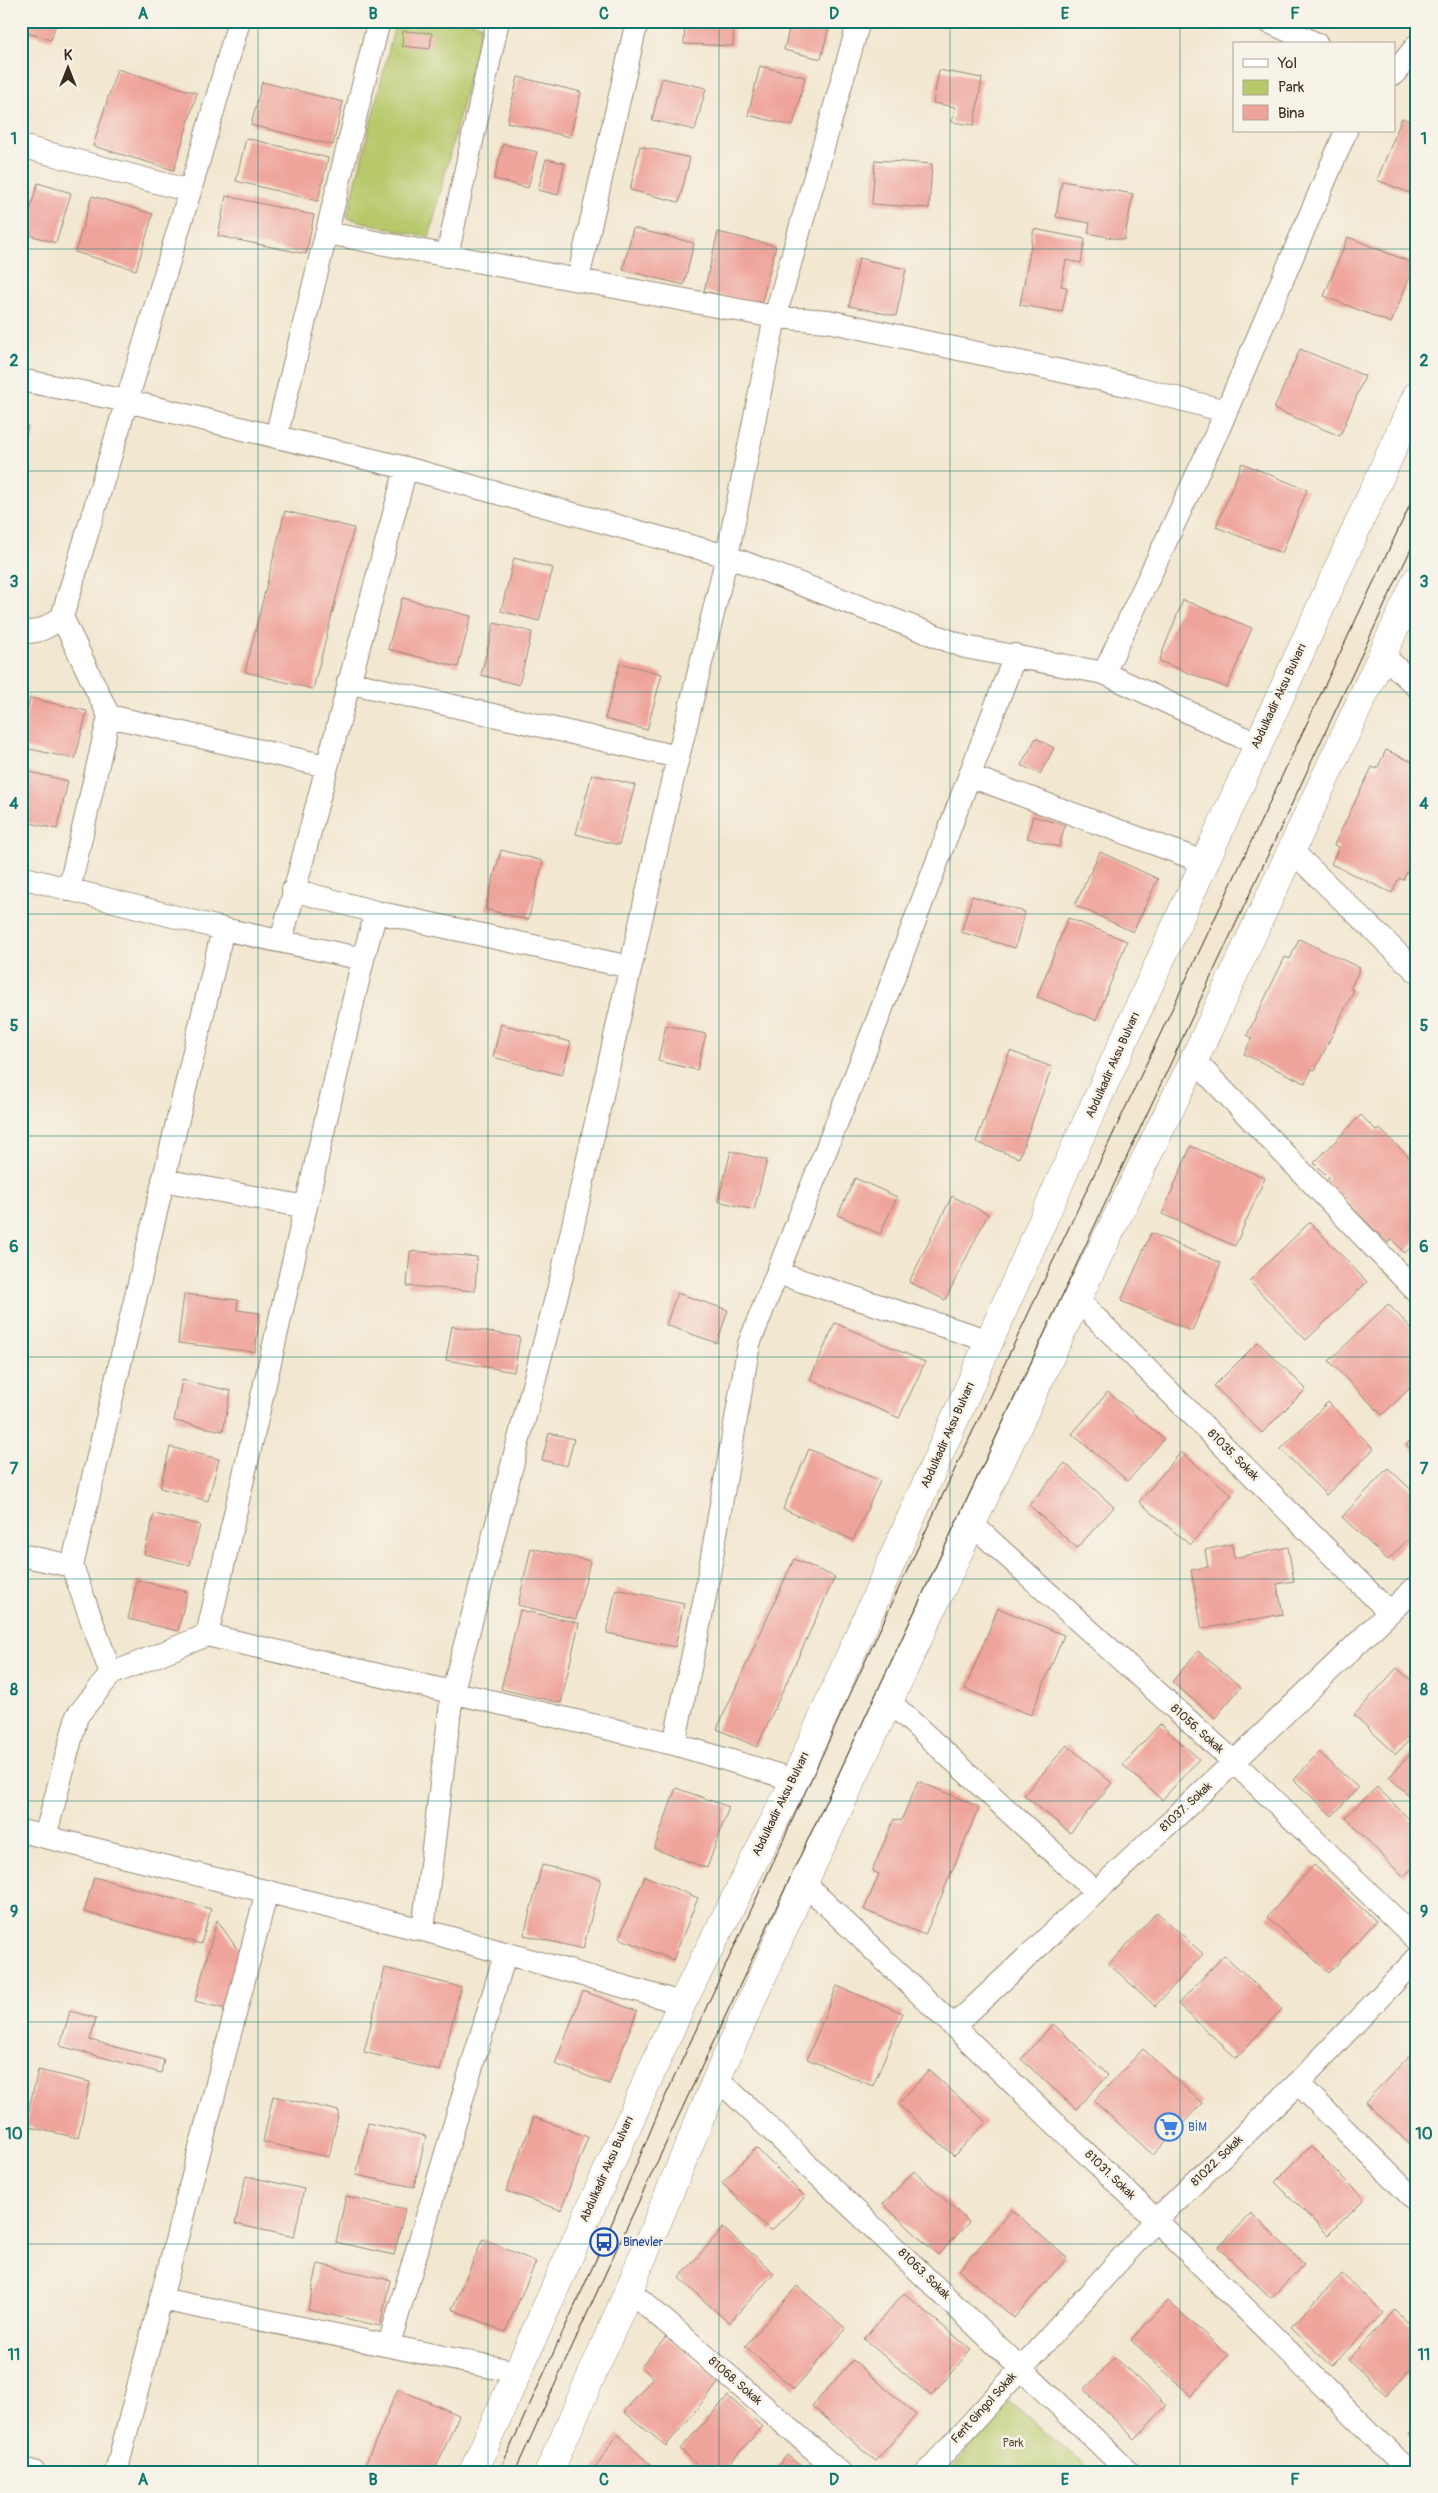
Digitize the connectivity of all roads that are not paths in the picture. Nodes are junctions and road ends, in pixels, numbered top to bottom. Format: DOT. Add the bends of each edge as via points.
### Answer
graph roads {
  1 [pos="239,21"];
  2 [pos="379,21"];
  3 [pos="498,21"];
  4 [pos="637,21"];
  5 [pos="859,21"];
  6 [pos="1267,21"];
  7 [pos="1313,42"];
  8 [pos="1417,45"];
  9 [pos="1396,73"];
  10 [pos="1396,76"];
  11 [pos="1417,77"];
  12 [pos="1346,132"];
  13 [pos="21,146"];
  14 [pos="190,191"];
  15 [pos="327,233"];
  16 [pos="447,256"];
  17 [pos="578,279"];
  18 [pos="775,317"];
  19 [pos="21,380"];
  20 [pos="1417,395"];
  21 [pos="127,401"];
  22 [pos="1225,412"];
  23 [pos="276,437"];
  24 [pos="406,468"];
  25 [pos="726,556"];
  26 [pos="1417,580"];
  27 [pos="62,617"];
  28 [pos="21,631"];
  29 [pos="1015,655"];
  30 [pos="1383,655"];
  31 [pos="1104,673"];
  32 [pos="348,682"];
  33 [pos="1417,688"];
  34 [pos="109,716"];
  35 [pos="1257,744"];
  36 [pos="678,757"];
  37 [pos="326,766"];
  38 [pos="970,776"];
  39 [pos="1290,849"];
  40 [pos="1204,862"];
  41 [pos="21,878"];
  42 [pos="70,890"];
  43 [pos="293,890"];
  44 [pos="376,912"];
  45 [pos="223,929"];
  46 [pos="282,941"];
  47 [pos="363,959"];
  48 [pos="630,968"];
  49 [pos="1417,972"];
  50 [pos="1194,1060"];
  51 [pos="163,1180"];
  52 [pos="306,1207"];
  53 [pos="777,1274"];
  54 [pos="1417,1292"];
  55 [pos="1077,1299"];
  56 [pos="990,1341"];
  57 [pos="972,1524"];
  58 [pos="21,1555"];
  59 [pos="72,1566"];
  60 [pos="1417,1586"];
  61 [pos="1389,1612"];
  62 [pos="207,1635"];
  63 [pos="111,1674"];
  64 [pos="452,1694"];
  65 [pos="889,1701"];
  66 [pos="674,1744"];
  67 [pos="1234,1762"];
  68 [pos="795,1780"];
  69 [pos="21,1831"];
  70 [pos="45,1837"];
  71 [pos="804,1883"];
  72 [pos="267,1892"];
  73 [pos="1096,1892"];
  74 [pos="422,1930"];
  75 [pos="1417,1940"];
  76 [pos="505,1955"];
  77 [pos="1417,1958"];
  78 [pos="682,2003"];
  79 [pos="954,2026"];
  80 [pos="718,2078"];
  81 [pos="1298,2083"];
  82 [pos="1417,2202"];
  83 [pos="1156,2220"];
  84 [pos="629,2290"];
  85 [pos="161,2299"];
  86 [pos="389,2344"];
  87 [pos="1020,2367"];
  88 [pos="516,2372"];
  89 [pos="21,2469"];
  90 [pos="34,2472"];
  91 [pos="116,2472"];
  92 [pos="473,2472"];
  93 [pos="549,2472"];
  94 [pos="840,2472"];
  95 [pos="927,2472"];
  96 [pos="1129,2472"];
  97 [pos="1410,2472"];
  1 -- 14 [label="street"];
  2 -- 15 [label="street"];
  3 -- 16 [label="street"];
  4 -- 17 [label="street"];
  5 -- 18 [label="street"];
  6 -- 7 [label="street"];
  8 -- 9 [label="street"];
  10 -- 11 [label="street"];
  12 -- 22 [label="street"];
  13 -- 14 [label="street"];
  14 -- 21 [label="street"];
  15 -- 16 [label="street"];
  15 -- 23 [label="street"];
  16 -- 17 [label="street"];
  17 -- 18 [label="street"];
  18 -- 22 [label="street" via="828,321 1131,386"];
  18 -- 25 [label="street"];
  19 -- 21 [label="street"];
  20 -- 35 [label="main road, Abdulkadir Aksu Bulvarı"];
  21 -- 23 [label="street"];
  21 -- 27 [label="street"];
  22 -- 31 [label="street"];
  23 -- 24 [label="street"];
  24 -- 25 [label="street"];
  24 -- 32 [label="street"];
  25 -- 29 [label="street" via="965,647"];
  25 -- 36 [label="street"];
  26 -- 30 [label="main road"];
  27 -- 28 [label="street" via="42,630"];
  27 -- 34 [label="street"];
  29 -- 31 [label="street"];
  29 -- 38 [label="street"];
  30 -- 33 [label="street"];
  30 -- 39 [label="main road"];
  31 -- 35 [label="street"];
  32 -- 36 [label="street"];
  32 -- 37 [label="street"];
  34 -- 37 [label="street"];
  34 -- 42 [label="street"];
  35 -- 40 [label="main road, Abdulkadir Aksu Bulvarı"];
  36 -- 48 [label="street"];
  37 -- 43 [label="street"];
  38 -- 40 [label="street"];
  38 -- 53 [label="street"];
  39 -- 49 [label="street"];
  39 -- 50 [label="main road"];
  40 -- 56 [label="main road, Abdulkadir Aksu Bulvarı"];
  41 -- 42 [label="street"];
  42 -- 45 [label="street"];
  43 -- 44 [label="street"];
  43 -- 46 [label="street"];
  44 -- 47 [label="street"];
  44 -- 48 [label="street"];
  45 -- 46 [label="street"];
  45 -- 51 [label="street"];
  46 -- 47 [label="street"];
  47 -- 52 [label="street"];
  48 -- 64 [label="street" via="562,1276"];
  50 -- 54 [label="street"];
  50 -- 55 [label="main road"];
  51 -- 52 [label="street"];
  51 -- 59 [label="street"];
  52 -- 62 [label="street"];
  53 -- 56 [label="street"];
  53 -- 66 [label="street" via="749,1344 704,1602"];
  55 -- 57 [label="main road"];
  55 -- 61 [label="street, 81035. Sokak"];
  56 -- 68 [label="main road, Abdulkadir Aksu Bulvarı"];
  57 -- 65 [label="main road"];
  57 -- 67 [label="street, 81056. Sokak"];
  58 -- 59 [label="street"];
  59 -- 63 [label="street"];
  60 -- 61 [label="street, 81037. Sokak"];
  61 -- 67 [label="street, 81037. Sokak"];
  62 -- 63 [label="street"];
  62 -- 64 [label="street"];
  63 -- 70 [label="street" via="77,1716"];
  64 -- 66 [label="street"];
  64 -- 74 [label="street"];
  65 -- 71 [label="main road"];
  65 -- 73 [label="street"];
  66 -- 68 [label="street"];
  67 -- 73 [label="street, 81037. Sokak"];
  67 -- 75 [label="street, 81056. Sokak"];
  68 -- 78 [label="main road, Abdulkadir Aksu Bulvarı"];
  69 -- 70 [label="street"];
  70 -- 72 [label="street"];
  71 -- 79 [label="street, 81031. Sokak"];
  71 -- 80 [label="main road"];
  72 -- 74 [label="street"];
  72 -- 85 [label="street"];
  73 -- 79 [label="street, 81037. Sokak"];
  74 -- 76 [label="street"];
  76 -- 78 [label="street"];
  76 -- 86 [label="street"];
  77 -- 81 [label="street, 81022. Sokak"];
  78 -- 88 [label="main road, Abdulkadir Aksu Bulvarı"];
  79 -- 83 [label="street, 81031. Sokak"];
  80 -- 84 [label="main road"];
  80 -- 87 [label="street, 81063. Sokak"];
  81 -- 82 [label="street"];
  81 -- 83 [label="street, 81022. Sokak"];
  83 -- 87 [label="street, 81022. Sokak"];
  83 -- 97 [label="street, 81031. Sokak"];
  84 -- 93 [label="main road"];
  84 -- 94 [label="street, 81068. Sokak"];
  85 -- 86 [label="street"];
  85 -- 91 [label="street"];
  86 -- 88 [label="street"];
  87 -- 95 [label="street, Ferit Gingol Sokak"];
  87 -- 96 [label="street, 81063. Sokak"];
  88 -- 92 [label="main road, Abdulkadir Aksu Bulvarı"];
  89 -- 90 [label="street"];
}
